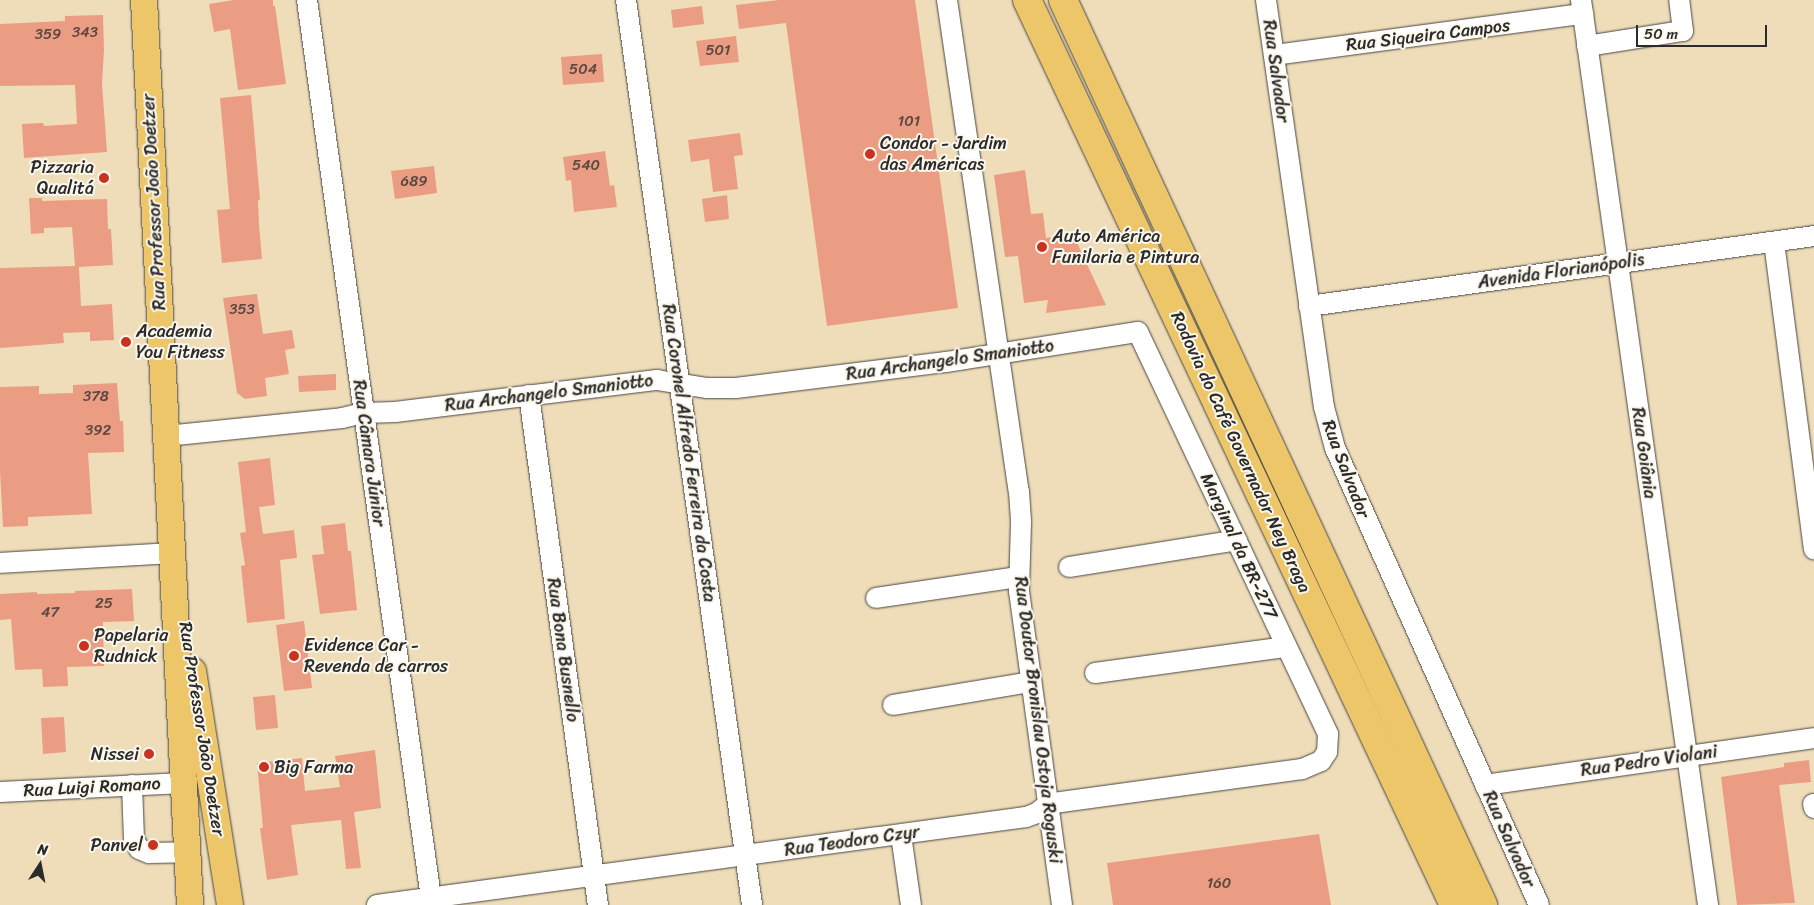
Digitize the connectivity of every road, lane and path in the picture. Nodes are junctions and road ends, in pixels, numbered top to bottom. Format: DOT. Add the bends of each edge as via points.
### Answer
graph roads {
  1 [pos="144,0"];
  2 [pos="307,0"];
  3 [pos="626,0"];
  4 [pos="947,0"];
  5 [pos="1027,0"];
  6 [pos="1064,0"];
  7 [pos="1068,0"];
  8 [pos="1266,0"];
  9 [pos="1679,0"];
  10 [pos="1582,7"];
  11 [pos="1076,28"];
  12 [pos="1587,46"];
  13 [pos="1274,55"];
  14 [pos="1814,236"];
  15 [pos="1774,242"];
  16 [pos="1617,263"];
  17 [pos="1309,306"];
  18 [pos="1138,332"];
  19 [pos="999,353"];
  20 [pos="680,385"];
  21 [pos="529,395"];
  22 [pos="364,413"];
  23 [pos="166,436"];
  24 [pos="1237,540"];
  25 [pos="1814,549"];
  26 [pos="172,553"];
  27 [pos="0,563"];
  28 [pos="1069,567"];
  29 [pos="1018,577"];
  30 [pos="876,598"];
  31 [pos="1286,647"];
  32 [pos="1095,673"];
  33 [pos="1031,682"];
  34 [pos="893,705"];
  35 [pos="1814,738"];
  36 [pos="1687,756"];
  37 [pos="1321,761"];
  38 [pos="184,782"];
  39 [pos="132,785"];
  40 [pos="1485,785"];
  41 [pos="0,792"];
  42 [pos="1048,804"];
  43 [pos="1814,804"];
  44 [pos="1814,808"];
  45 [pos="901,835"];
  46 [pos="188,852"];
  47 [pos="746,855"];
  48 [pos="594,876"];
  49 [pos="431,901"];
  50 [pos="190,905"];
  51 [pos="230,905"];
  52 [pos="377,905"];
  53 [pos="598,905"];
  54 [pos="752,905"];
  55 [pos="911,905"];
  56 [pos="1062,905"];
  57 [pos="1454,905"];
  58 [pos="1483,905"];
  59 [pos="1538,905"];
  60 [pos="1708,905"];
  1 -- 23 [label="main road, Rua Professor João Doetzer"];
  2 -- 22 [label="street, Rua Câmara Júnior"];
  3 -- 20 [label="street, Rua Coronel Alfredo Ferreira da Costa"];
  4 -- 19 [label="street, Rua Doutor Bronislau Ostoja Roguski"];
  5 -- 57 [label="highway, Rodovia do Café Governador Ney Braga"];
  6 -- 11 [label="highway, Rodovia do Café Governador Ney Braga"];
  7 -- 11 [label="highway"];
  8 -- 13 [label="street, Rua Salvador"];
  9 -- 12 [label="street" via="1684,31"];
  10 -- 12 [label="street, Rua Goiânia"];
  10 -- 13 [label="street, Rua Siqueira Campos"];
  11 -- 58 [label="highway, Rodovia do Café Governador Ney Braga"];
  12 -- 16 [label="street, Rua Goiânia"];
  13 -- 17 [label="street, Rua Salvador"];
  14 -- 15 [label="street, Avenida Florianópolis"];
  15 -- 16 [label="street, Avenida Florianópolis"];
  15 -- 25 [label="street"];
  16 -- 17 [label="street, Avenida Florianópolis"];
  16 -- 36 [label="street, Rua Goiânia"];
  17 -- 40 [label="street, Rua Salvador" via="1324,407 1334,448"];
  18 -- 19 [label="street, Rua Archangelo Smaniotto"];
  18 -- 24 [label="street, Marginal da BR-277"];
  19 -- 20 [label="street, Rua Archangelo Smaniotto" via="736,388"];
  19 -- 29 [label="street, Rua Doutor Bronislau Ostoja Roguski" via="1020,508"];
  20 -- 21 [label="street, Rua Archangelo Smaniotto" via="657,380"];
  20 -- 47 [label="street, Rua Coronel Alfredo Ferreira da Costa"];
  21 -- 22 [label="street, Rua Archangelo Smaniotto"];
  21 -- 48 [label="street, Rua Bona Busnello"];
  22 -- 23 [label="street, Rua Archangelo Smaniotto"];
  22 -- 49 [label="street, Rua Câmara Júnior"];
  23 -- 26 [label="main road, Rua Professor João Doetzer"];
  24 -- 28 [label="street"];
  24 -- 31 [label="street, Marginal da BR-277"];
  26 -- 27 [label="street"];
  26 -- 38 [label="main road, Rua Professor João Doetzer"];
  26 -- 51 [label="main road, Rua Professor João Doetzer"];
  29 -- 30 [label="street"];
  29 -- 33 [label="street, Rua Doutor Bronislau Ostoja Roguski"];
  31 -- 32 [label="street"];
  31 -- 37 [label="street, Marginal da BR-277" via="1328,734 1326,752"];
  33 -- 34 [label="street"];
  33 -- 42 [label="street, Rua Doutor Bronislau Ostoja Roguski"];
  35 -- 36 [label="street, Rua Pedro Violani"];
  36 -- 40 [label="street, Rua Pedro Violani"];
  36 -- 60 [label="street, Rua Goiânia"];
  37 -- 42 [label="street, Rua Teodoro Czyr" via="1302,769"];
  38 -- 39 [label="street, Rua Luigi Romano"];
  38 -- 46 [label="main road, Rua Professor João Doetzer"];
  39 -- 41 [label="street, Rua Luigi Romano"];
  39 -- 46 [label="street" via="134,839 139,849 149,853"];
  40 -- 59 [label="street, Rua Salvador"];
  42 -- 45 [label="street, Rua Teodoro Czyr" via="1026,817"];
  42 -- 56 [label="street, Rua Doutor Bronislau Ostoja Roguski"];
  43 -- 44 [label="street"];
  45 -- 47 [label="street, Rua Teodoro Czyr"];
  45 -- 55 [label="street"];
  46 -- 50 [label="main road, Rua Professor João Doetzer"];
  47 -- 48 [label="street, Rua Teodoro Czyr"];
  47 -- 54 [label="street, Rua Coronel Alfredo Ferreira da Costa"];
  48 -- 49 [label="street, Rua Teodoro Czyr"];
  48 -- 53 [label="street, Rua Bona Busnello"];
  49 -- 52 [label="street, Rua Teodoro Czyr"];
}
